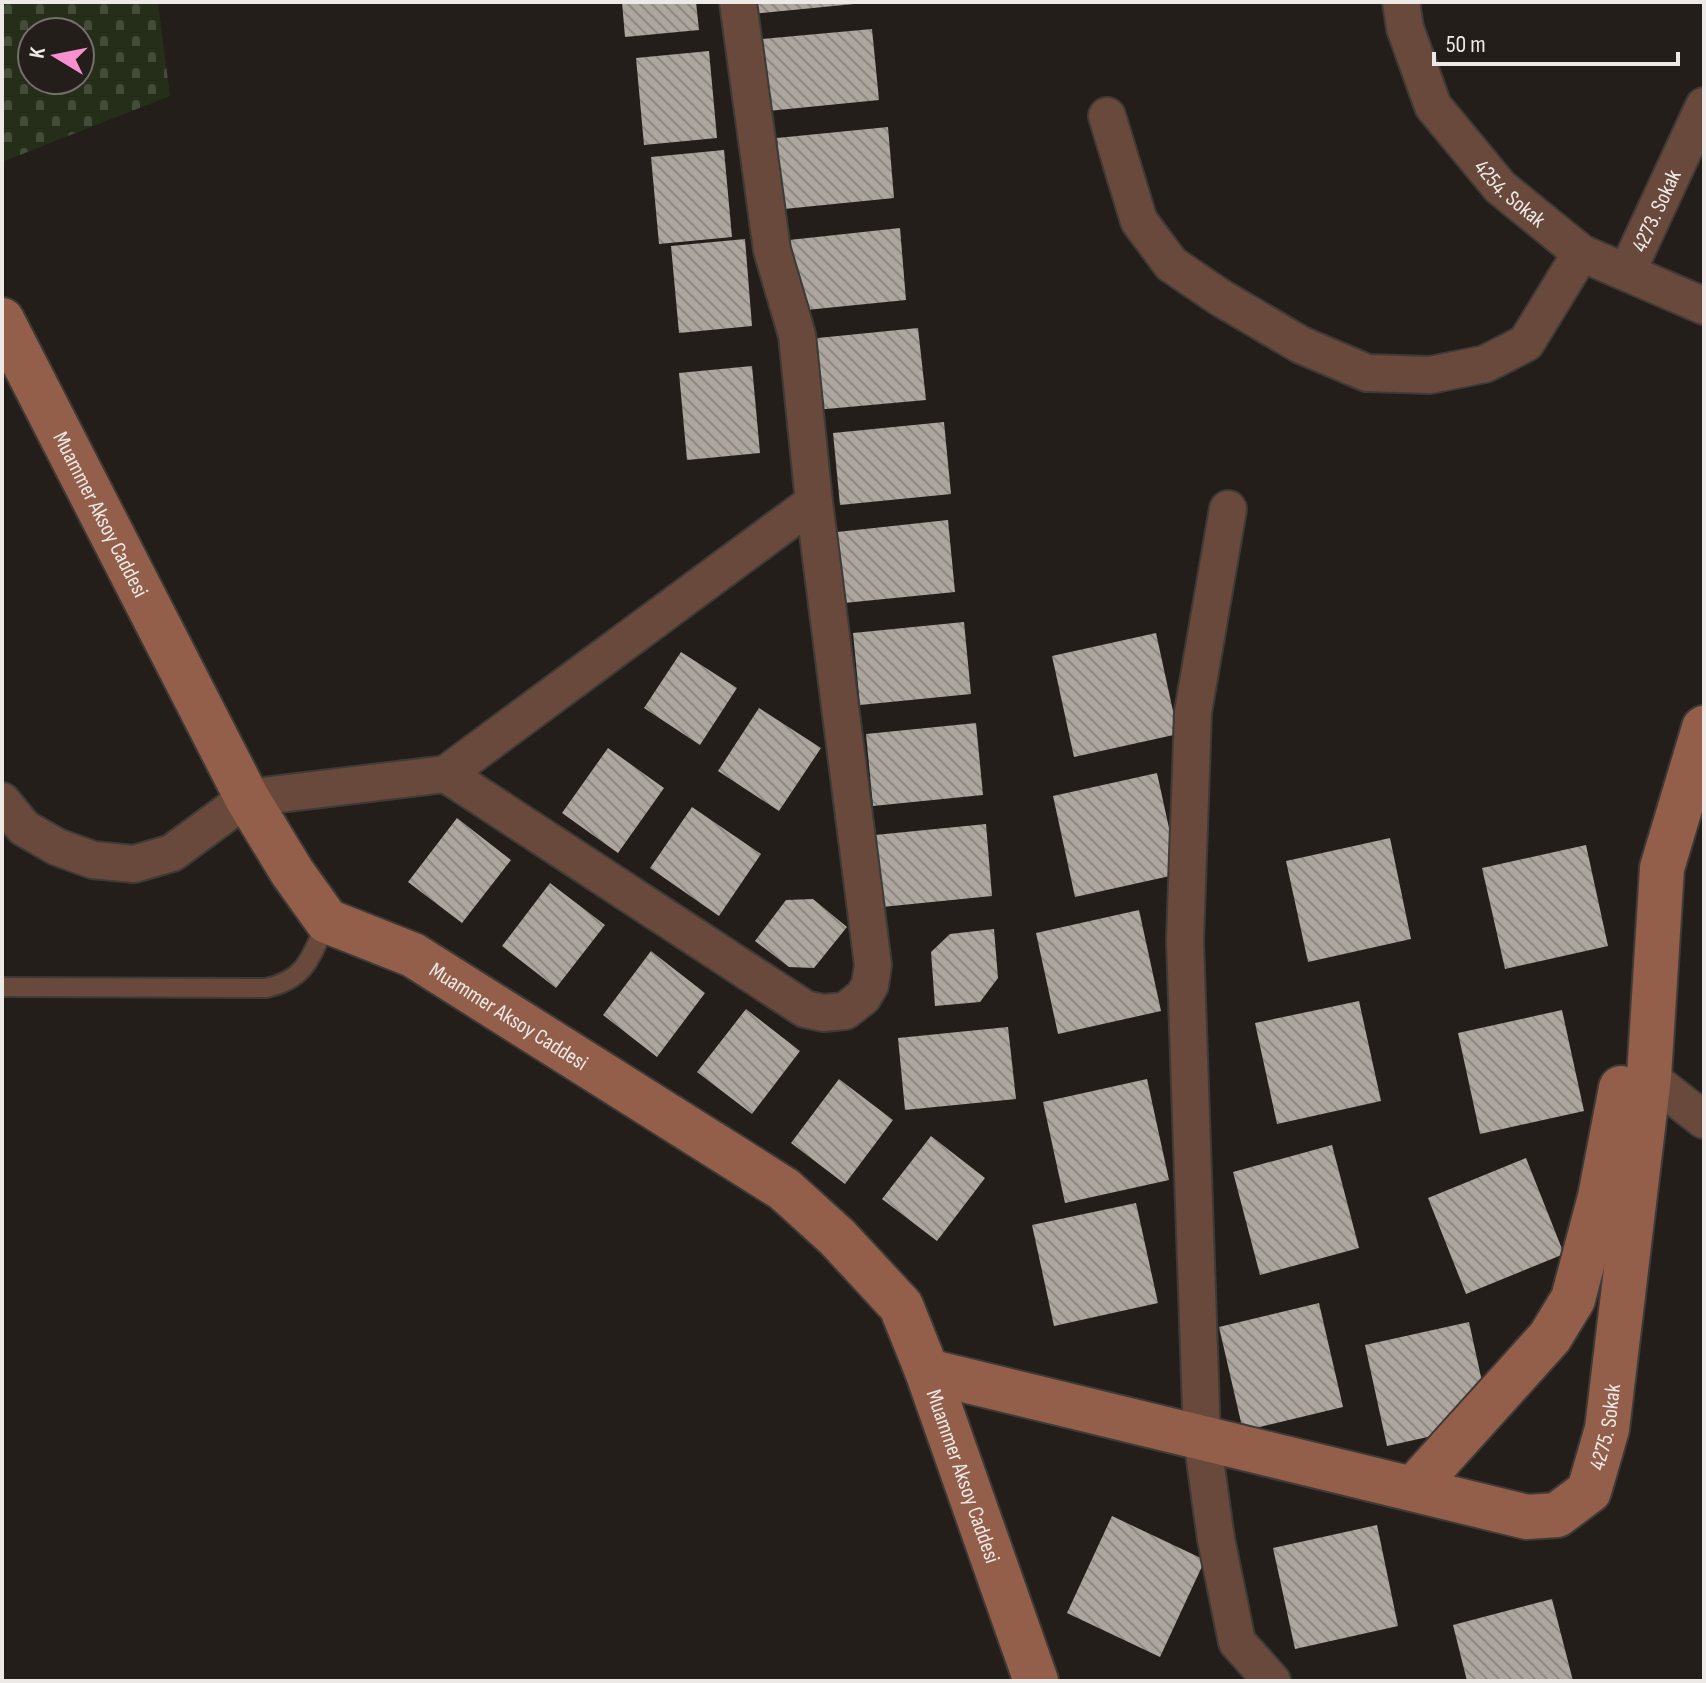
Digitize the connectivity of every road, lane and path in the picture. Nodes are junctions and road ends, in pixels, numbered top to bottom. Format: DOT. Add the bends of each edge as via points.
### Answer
graph roads {
  1 [pos="738,2"];
  2 [pos="1401,2"];
  3 [pos="1704,106"];
  4 [pos="1107,116"];
  5 [pos="1581,253"];
  6 [pos="1627,272"];
  7 [pos="1704,306"];
  8 [pos="2,320"];
  9 [pos="814,502"];
  10 [pos="1228,509"];
  11 [pos="1704,728"];
  12 [pos="446,774"];
  13 [pos="247,798"];
  14 [pos="2,801"];
  15 [pos="1662,868"];
  16 [pos="327,921"];
  17 [pos="2,987"];
  18 [pos="1649,1077"];
  19 [pos="1704,1120"];
  20 [pos="927,1371"];
  21 [pos="1202,1438"];
  22 [pos="1413,1489"];
  23 [pos="1036,1681"];
  24 [pos="1272,1681"];
  1 -- 9 [label="street" via="772,250 797,335"];
  2 -- 5 [label="street, 4254. Sokak" via="1433,106 1500,187"];
  3 -- 6 [label="street, 4273. Sokak"];
  4 -- 5 [label="street" via="1139,221 1171,264 1301,345 1367,373 1430,375 1485,364 1526,343"];
  5 -- 6 [label="street, 4254. Sokak"];
  6 -- 7 [label="street, 4254. Sokak"];
  8 -- 13 [label="street, Muammer Aksoy Caddesi"];
  9 -- 12 [label="street"];
  9 -- 12 [label="street" via="873,965 863,997 845,1011 805,1009"];
  10 -- 21 [label="street" via="1193,712 1185,941"];
  11 -- 15 [label="street, 4275. Sokak"];
  12 -- 13 [label="street"];
  13 -- 14 [label="street" via="172,853 134,864 93,860 57,847 24,828"];
  13 -- 16 [label="street, Muammer Aksoy Caddesi"];
  15 -- 18 [label="street, 4275. Sokak"];
  15 -- 22 [label="street" via="1600,1197 1573,1299 1550,1337"];
  16 -- 17 [label="lane" via="305,967 290,980 266,988"];
  16 -- 20 [label="street, Muammer Aksoy Caddesi" via="413,955 784,1189 901,1306"];
  18 -- 19 [label="street"];
  18 -- 22 [label="street, 4275. Sokak" via="1607,1429 1589,1491 1557,1515 1527,1517"];
  20 -- 21 [label="street, 4275. Sokak"];
  20 -- 23 [label="street, Muammer Aksoy Caddesi"];
  21 -- 22 [label="street, 4275. Sokak"];
  21 -- 24 [label="street" via="1237,1642"];
}
